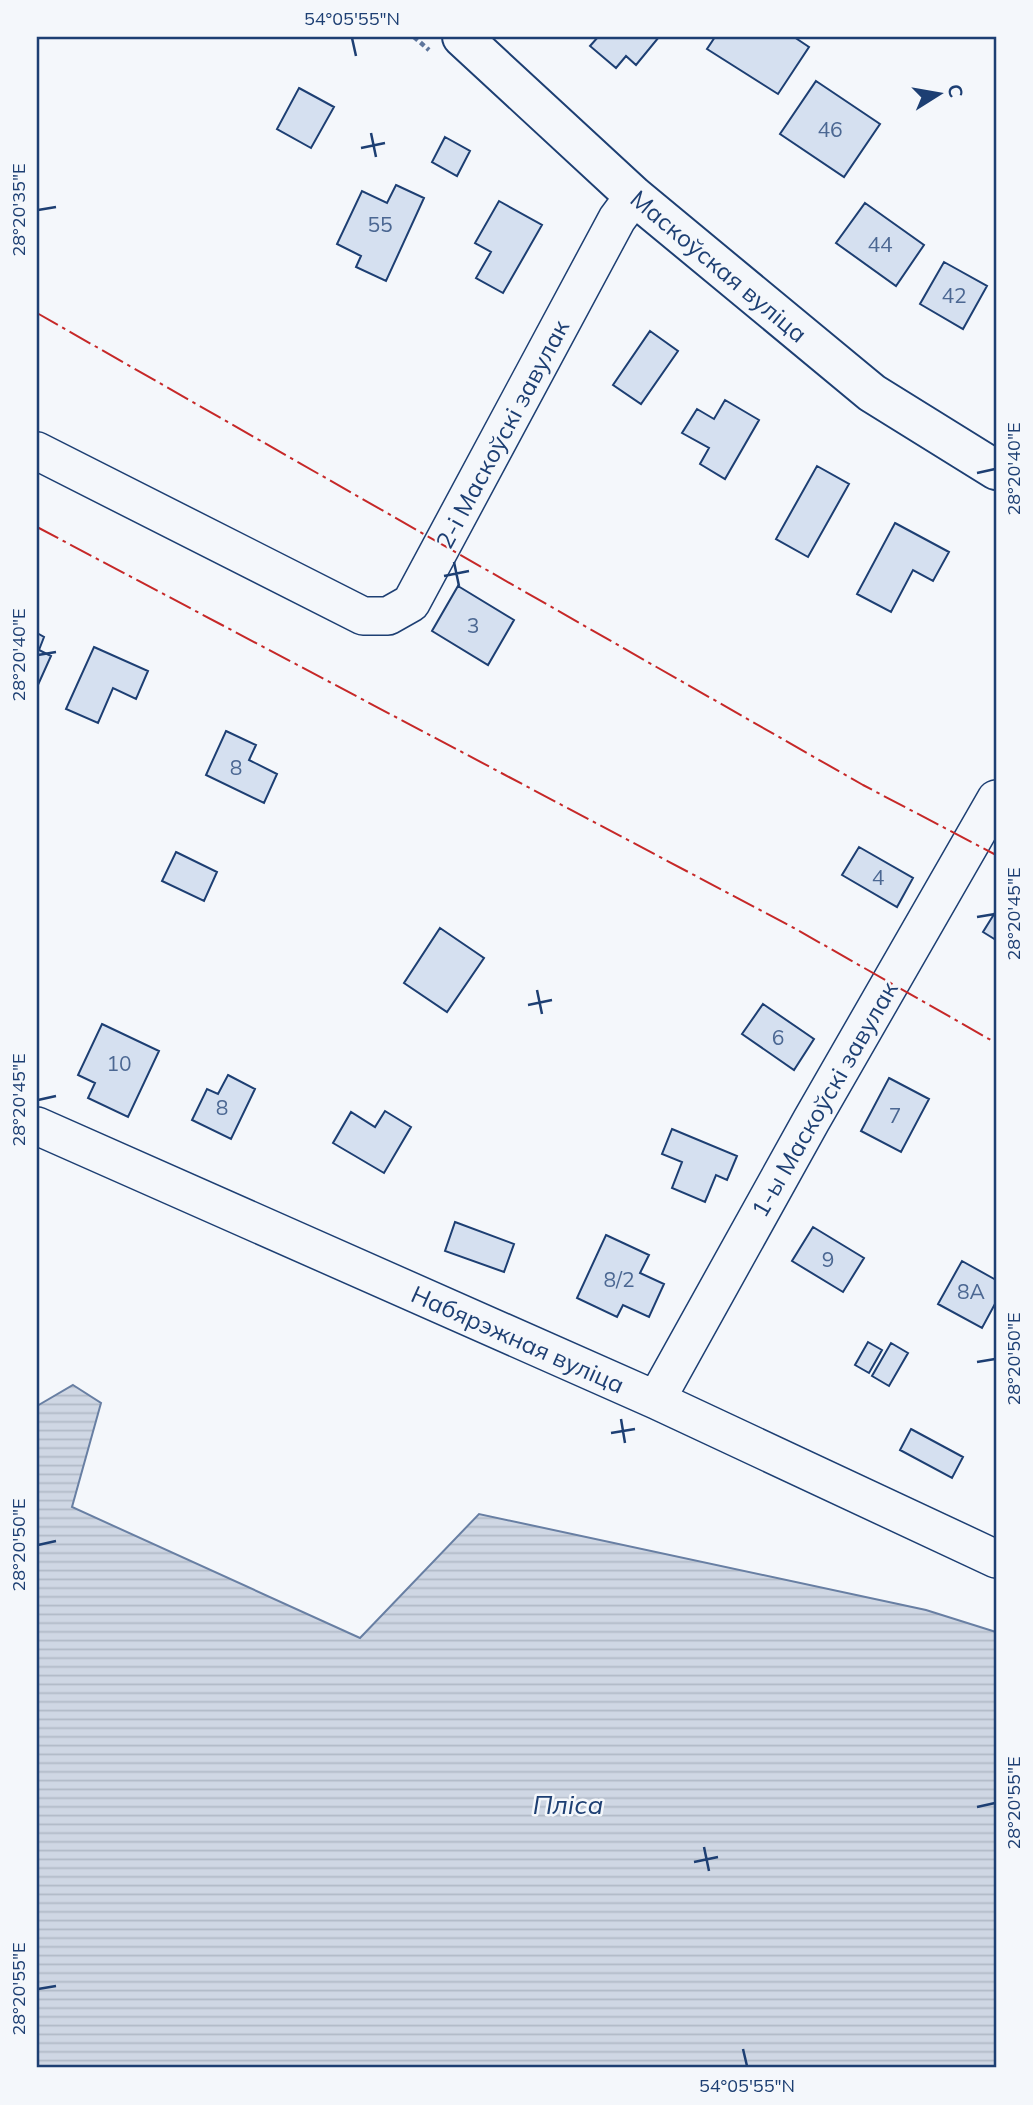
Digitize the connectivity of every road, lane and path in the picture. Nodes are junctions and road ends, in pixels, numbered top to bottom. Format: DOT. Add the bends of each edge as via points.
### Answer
graph roads {
  1 [pos="462,37"];
  2 [pos="634,195"];
  3 [pos="37,451"];
  4 [pos="996,470"];
  5 [pos="996,799"];
  6 [pos="37,1126"];
  7 [pos="656,1400"];
  8 [pos="996,1559"];
  1 -- 2 [label="main road, Маскоўская вуліца"];
  2 -- 3 [label="street, 2-і Маскоўскі завулак" via="411,603 388,616 363,616"];
  2 -- 4 [label="main road, Маскоўская вуліца" via="872,393"];
  5 -- 7 [label="street, 1-ы Маскоўскі завулак"];
  6 -- 7 [label="street, Набярэжная вуліца"];
  7 -- 8 [label="street, Набярэжная вуліца"];
}
